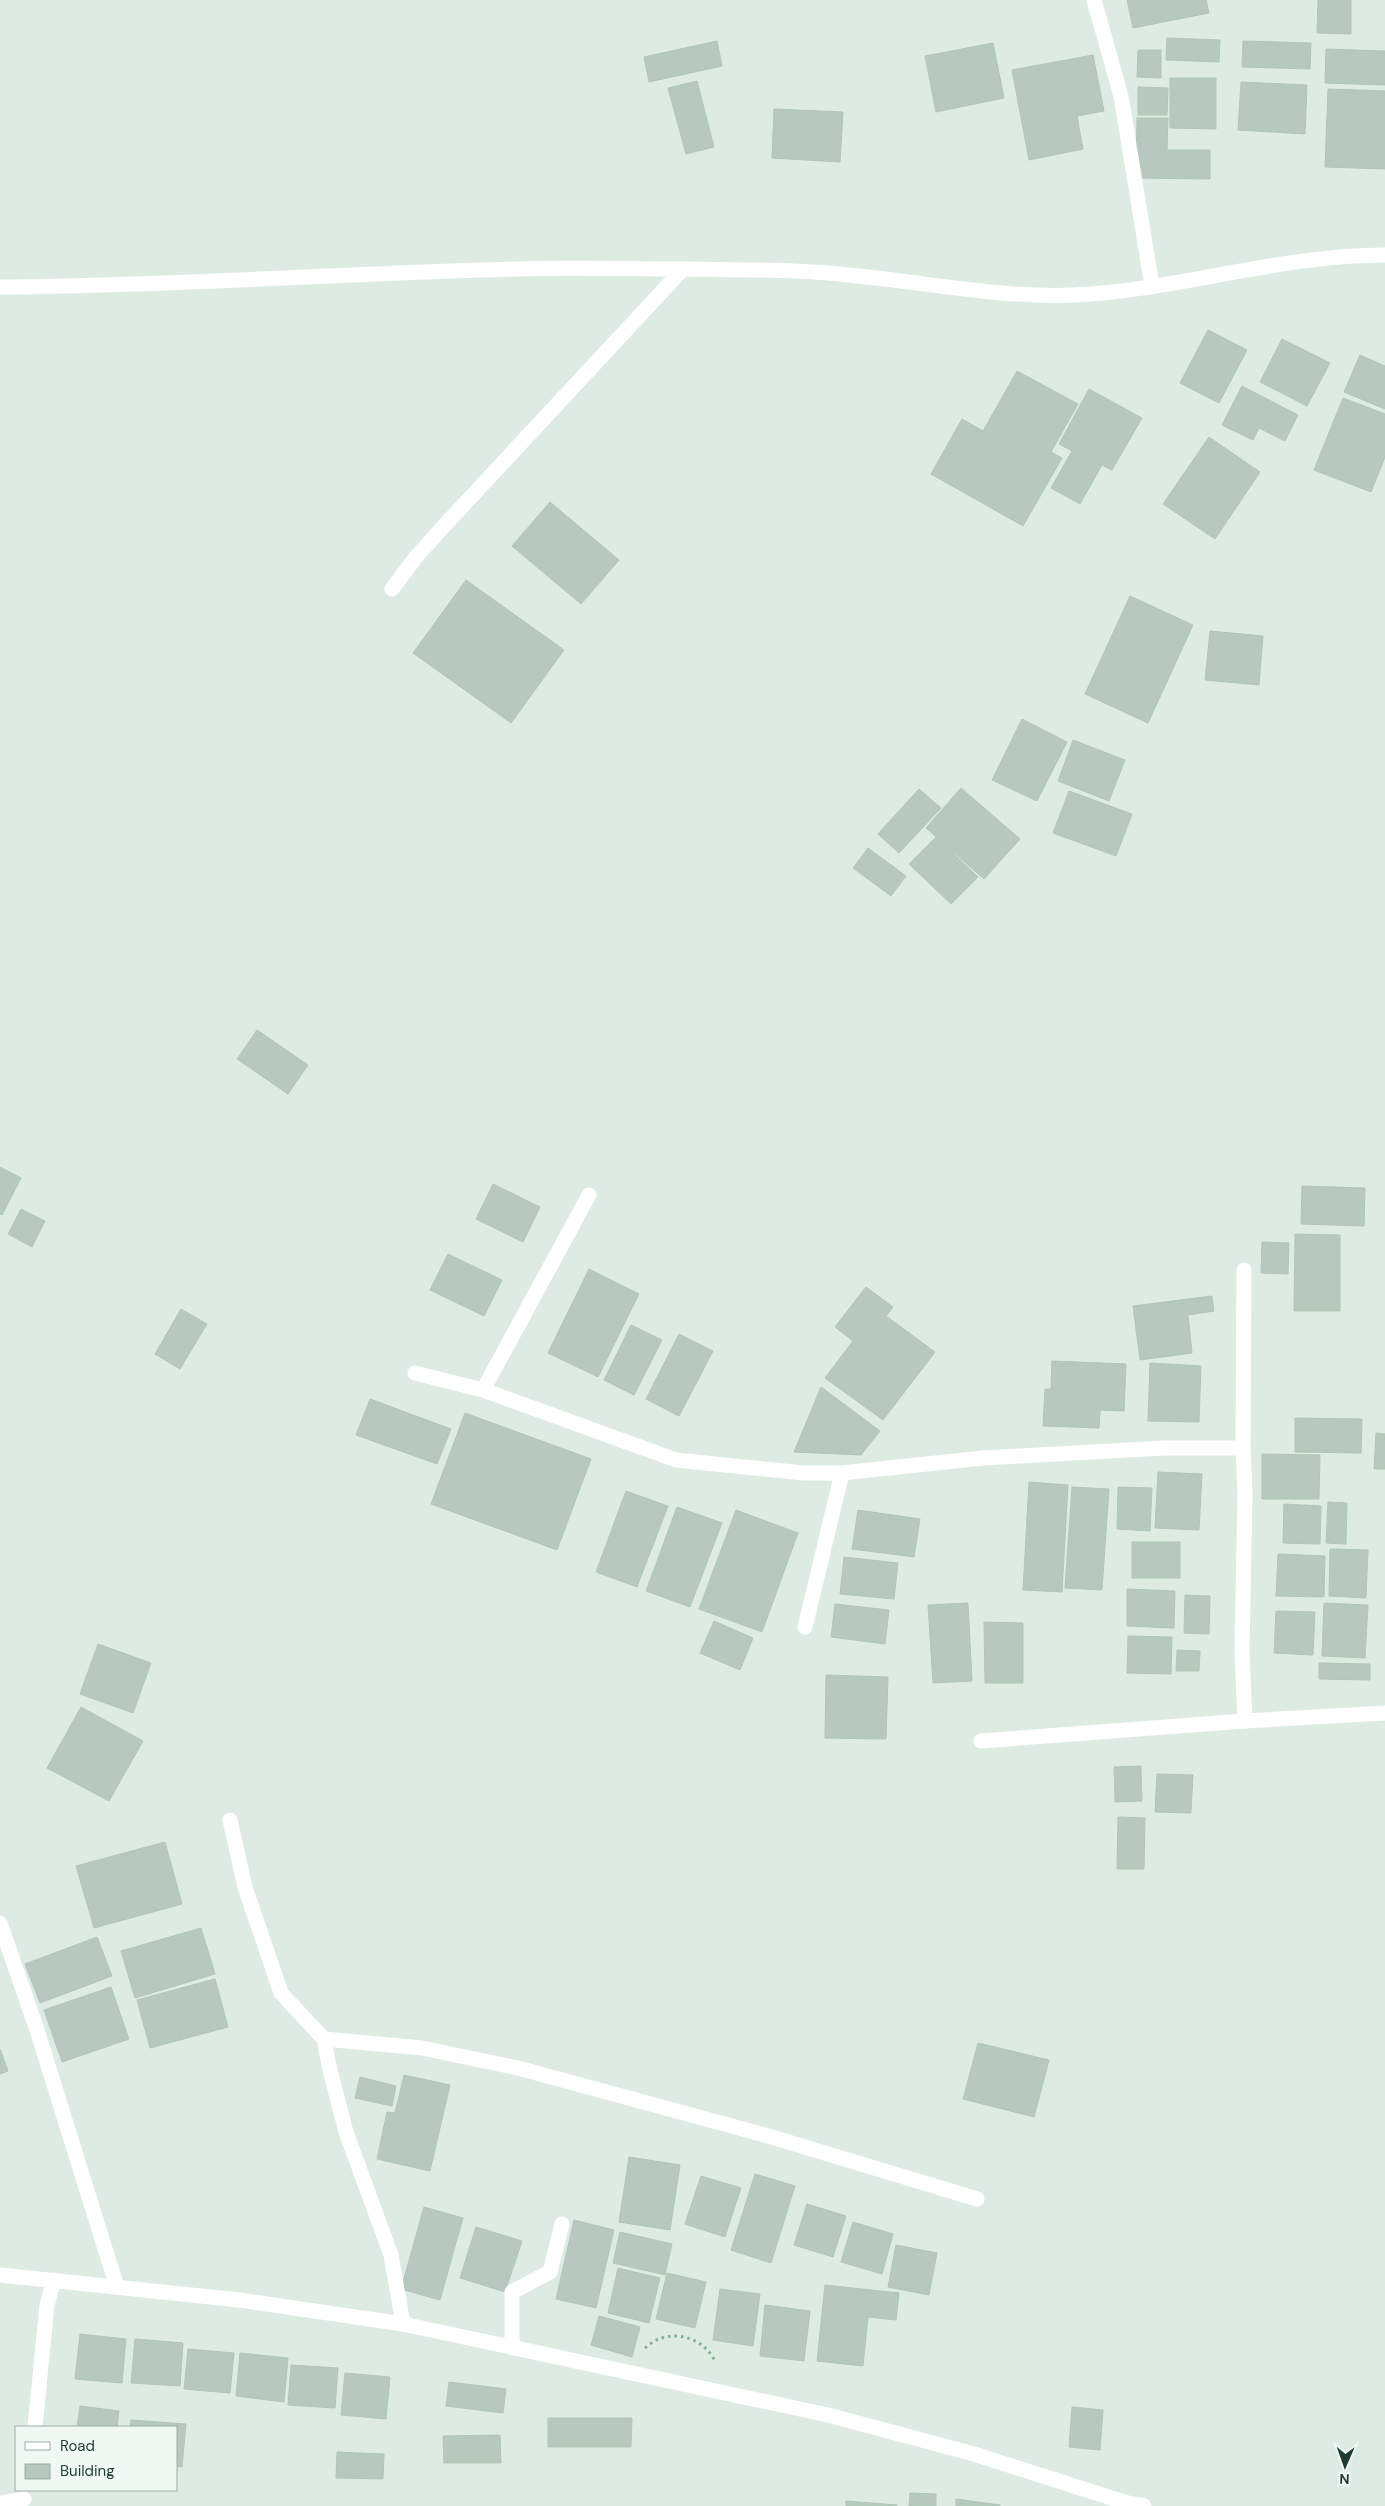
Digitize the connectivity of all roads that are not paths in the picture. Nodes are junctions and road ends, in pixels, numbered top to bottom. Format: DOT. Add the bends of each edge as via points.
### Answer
graph roads {
  1 [pos="1094,0"];
  2 [pos="1385,255"];
  3 [pos="683,269"];
  4 [pos="1152,286"];
  5 [pos="0,287"];
  6 [pos="392,589"];
  7 [pos="589,1195"];
  8 [pos="1244,1270"];
  9 [pos="415,1373"];
  10 [pos="483,1390"];
  11 [pos="1243,1448"];
  12 [pos="842,1473"];
  13 [pos="805,1626"];
  14 [pos="1385,1713"];
  15 [pos="1244,1721"];
  16 [pos="981,1741"];
  17 [pos="230,1820"];
  18 [pos="0,1923"];
  19 [pos="324,2039"];
  20 [pos="977,2199"];
  21 [pos="562,2224"];
  22 [pos="0,2275"];
  23 [pos="54,2280"];
  24 [pos="117,2287"];
  25 [pos="404,2324"];
  26 [pos="512,2348"];
  27 [pos="35,2426"];
  28 [pos="28,2498"];
  29 [pos="0,2503"];
  30 [pos="1127,2504"];
  31 [pos="1144,2506"];
  1 -- 4 [label="street" via="1121,96"];
  2 -- 4 [label="street" via="1276,265"];
  3 -- 4 [label="street" via="854,275 1002,292 1064,295"];
  3 -- 5 [label="street" via="519,269"];
  3 -- 6 [label="street" via="443,527"];
  7 -- 10 [label="street"];
  8 -- 11 [label="street"];
  9 -- 10 [label="street"];
  10 -- 12 [label="street" via="676,1460 804,1473"];
  11 -- 12 [label="street" via="1164,1448 992,1458"];
  11 -- 15 [label="street"];
  12 -- 13 [label="street"];
  14 -- 15 [label="street"];
  15 -- 16 [label="street"];
  17 -- 19 [label="street" via="245,1887 281,1993"];
  18 -- 24 [label="street"];
  19 -- 20 [label="street" via="422,2048 518,2068 765,2135"];
  19 -- 25 [label="street" via="346,2132 391,2255"];
  21 -- 26 [label="street" via="550,2272 512,2292"];
  22 -- 23 [label="street"];
  23 -- 24 [label="street"];
  23 -- 27 [label="street" via="48,2305"];
  24 -- 25 [label="street" via="239,2300"];
  25 -- 26 [label="street"];
  26 -- 30 [label="street" via="828,2415 974,2454"];
  28 -- 29 [label="street"];
  30 -- 31 [label="street"];
}
